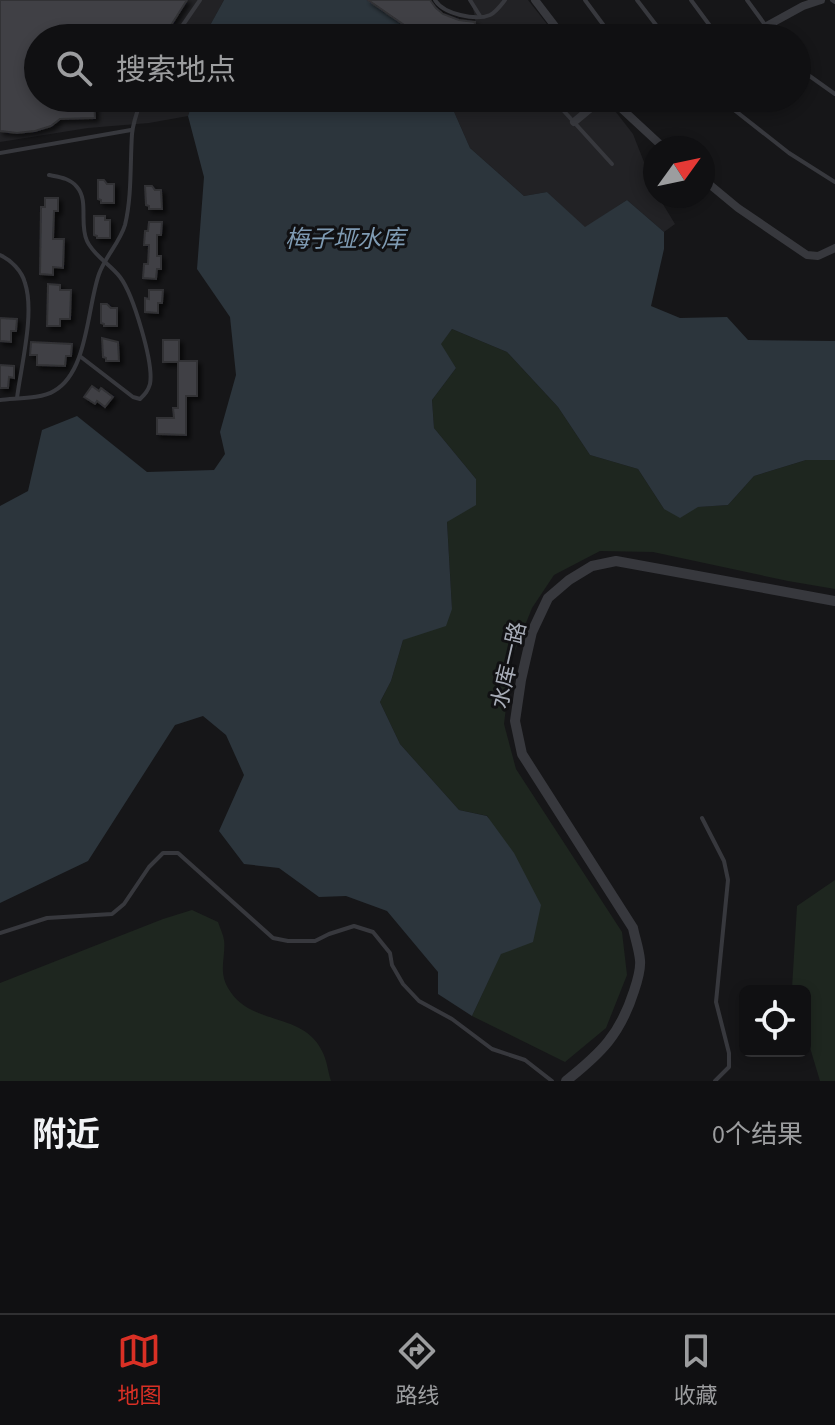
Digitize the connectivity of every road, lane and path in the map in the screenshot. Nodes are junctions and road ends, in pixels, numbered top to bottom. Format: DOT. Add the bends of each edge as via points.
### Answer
graph roads {
  1 [pos="200,0"];
  2 [pos="435,0"];
  3 [pos="470,0"];
  4 [pos="505,0"];
  5 [pos="535,0"];
  6 [pos="585,0"];
  7 [pos="637,0"];
  8 [pos="691,0"];
  9 [pos="747,0"];
  10 [pos="821,0"];
  11 [pos="480,16"];
  12 [pos="184,24"];
  13 [pos="553,24"];
  14 [pos="603,24"];
  15 [pos="655,24"];
  16 [pos="709,24"];
  17 [pos="765,24"];
  18 [pos="770,24"];
  19 [pos="811,77"];
  20 [pos="835,94"];
  21 [pos="138,112"];
  22 [pos="565,112"];
  23 [pos="586,112"];
  24 [pos="625,112"];
  25 [pos="737,112"];
  26 [pos="574,122"];
  27 [pos="132,130"];
  28 [pos="651,136"];
  29 [pos="0,153"];
  30 [pos="612,164"];
  31 [pos="49,175"];
  32 [pos="835,182"];
  33 [pos="715,189"];
  34 [pos="835,248"];
  35 [pos="0,255"];
  36 [pos="105,263"];
  37 [pos="81,357"];
  38 [pos="17,398"];
  39 [pos="0,400"];
  40 [pos="835,601"];
  41 [pos="702,818"];
  42 [pos="0,933"];
  43 [pos="552,1081"];
  44 [pos="566,1081"];
  45 [pos="715,1081"];
  1 -- 12 [label="lane"];
  2 -- 11 [label="lane" via="446,11"];
  3 -- 11 [label="lane"];
  4 -- 11 [label="lane" via="489,16"];
  5 -- 13 [label="street"];
  6 -- 14 [label="lane"];
  7 -- 15 [label="lane"];
  8 -- 16 [label="lane"];
  9 -- 17 [label="lane"];
  10 -- 18 [label="street"];
  19 -- 20 [label="lane"];
  21 -- 27 [label="lane"];
  22 -- 26 [label="lane"];
  23 -- 26 [label="street"];
  24 -- 28 [label="street"];
  25 -- 32 [label="lane"];
  26 -- 30 [label="lane"];
  27 -- 29 [label="lane"];
  27 -- 36 [label="lane" via="124,228"];
  31 -- 36 [label="lane" via="76,185 83,196 84,236"];
  33 -- 34 [label="street" via="807,255"];
  35 -- 38 [label="lane" via="20,271 27,295"];
  36 -- 37 [label="lane"];
  36 -- 37 [label="lane" via="128,289 136,312 150,371 147,392 140,399 133,397"];
  37 -- 38 [label="lane" via="54,392"];
  38 -- 39 [label="lane"];
  40 -- 44 [label="street, 水库一路" via="616,561 592,566 548,598 532,632 521,680 515,721 522,754 633,928 640,962 636,986 614,1037"];
  41 -- 45 [label="lane" via="728,880 716,1002 729,1067"];
  42 -- 43 [label="lane" via="47,918 112,914 163,853 178,853 273,938 315,941 354,926 373,932 419,1001 492,1049 525,1060"];
}
